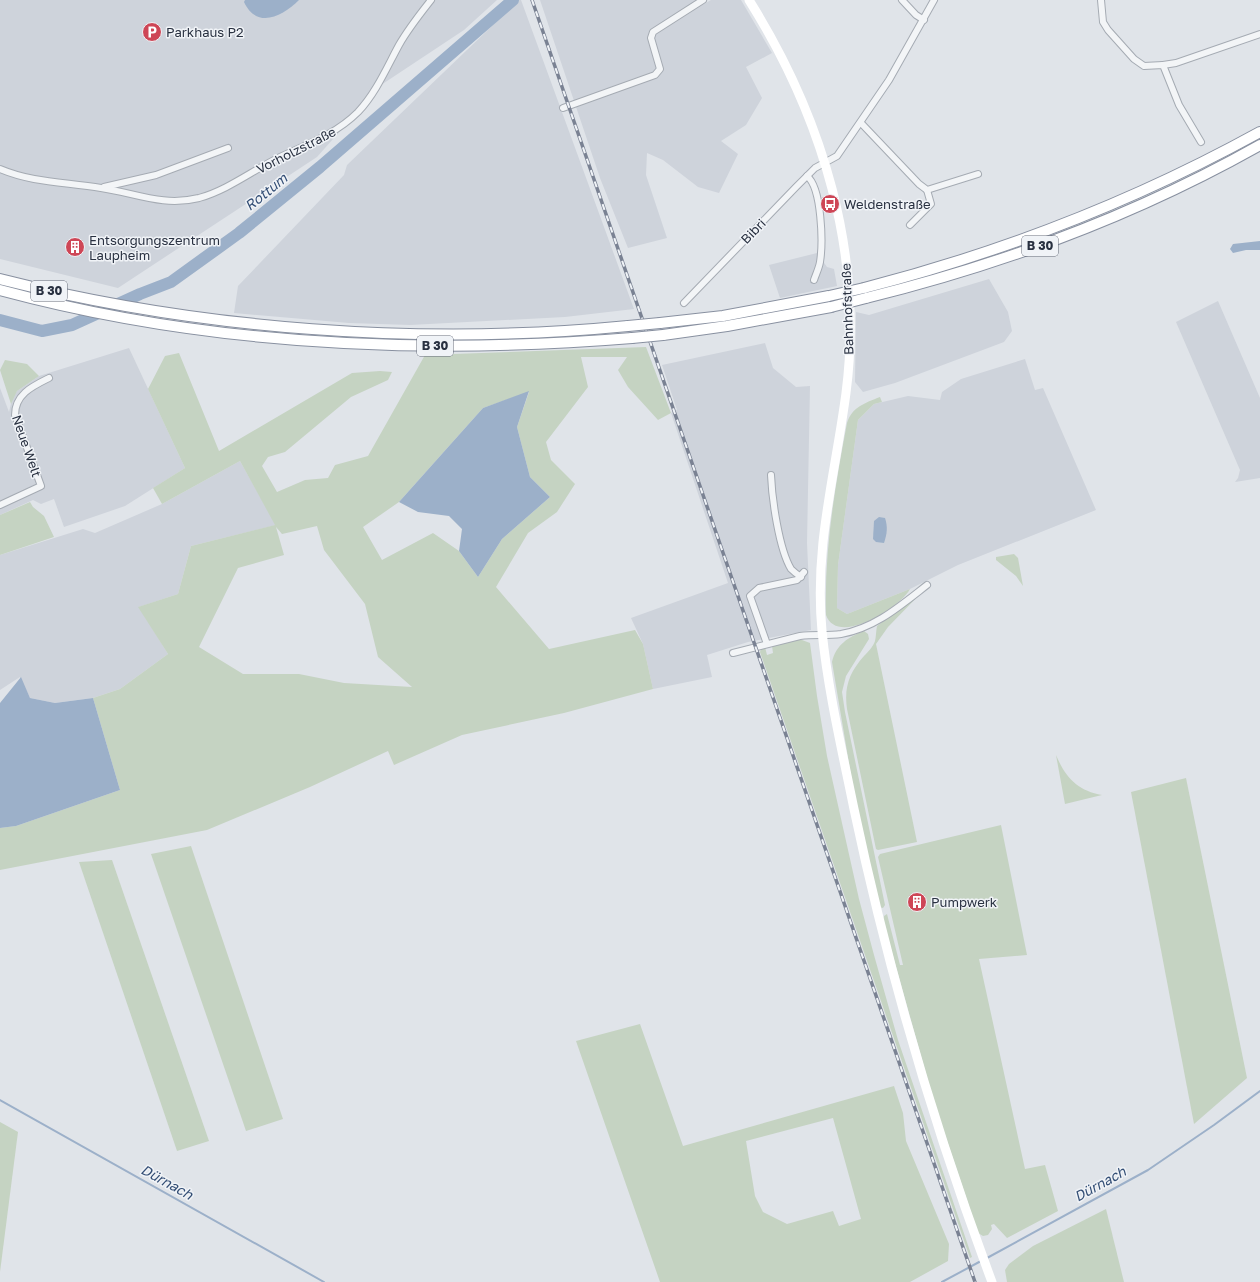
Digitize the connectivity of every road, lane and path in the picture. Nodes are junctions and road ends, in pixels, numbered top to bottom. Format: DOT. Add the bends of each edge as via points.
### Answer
graph roads {
  1 [pos="430,0"];
  2 [pos="703,0"];
  3 [pos="749,0"];
  4 [pos="902,0"];
  5 [pos="934,0"];
  6 [pos="1101,0"];
  7 [pos="924,20"];
  8 [pos="1260,34"];
  9 [pos="1163,65"];
  10 [pos="563,108"];
  11 [pos="861,123"];
  12 [pos="1260,132"];
  13 [pos="1202,142"];
  14 [pos="1260,145"];
  15 [pos="228,148"];
  16 [pos="826,163"];
  17 [pos="0,169"];
  18 [pos="978,174"];
  19 [pos="807,176"];
  20 [pos="101,188"];
  21 [pos="927,190"];
  22 [pos="910,225"];
  23 [pos="0,279"];
  24 [pos="814,280"];
  25 [pos="0,290"];
  26 [pos="684,303"];
  27 [pos="49,378"];
  28 [pos="772,475"];
  29 [pos="0,505"];
  30 [pos="926,585"];
  31 [pos="822,635"];
  32 [pos="767,644"];
  33 [pos="733,653"];
  34 [pos="992,1282"];
  1 -- 20 [label="street, Vorholzstraße" via="400,42 381,78 359,111 329,135 217,192 198,198 156,201"];
  2 -- 10 [label="street" via="652,32 651,38 660,68 655,75"];
  3 -- 16 [label="main road, Bahnhofstraße" via="788,68 803,100"];
  4 -- 7 [label="street"];
  5 -- 7 [label="street"];
  6 -- 9 [label="street" via="1103,22 1134,59 1144,66"];
  7 -- 11 [label="street"];
  8 -- 9 [label="street" via="1176,63"];
  9 -- 13 [label="street" via="1179,104"];
  11 -- 16 [label="street" via="837,156"];
  11 -- 21 [label="street"];
  12 -- 23 [label="highway, B 30, bridge" via="1201,163 1055,229 967,259 864,288 723,316 569,332 366,333 135,308"];
  14 -- 25 [label="highway, B 30, bridge" via="1110,219 970,270 831,307 663,335 501,346 364,344 219,331 121,317"];
  15 -- 20 [label="street, Vorholzstraße" via="156,175"];
  16 -- 19 [label="street, Bibri" via="815,168"];
  16 -- 31 [label="main road, Bahnhofstraße" via="844,243 850,343 845,398 823,532 820,592"];
  17 -- 20 [label="street, Vorholzstraße" via="42,181"];
  18 -- 21 [label="street"];
  19 -- 24 [label="street, Bahnhofstraße" via="816,189 819,213 820,264"];
  19 -- 26 [label="street, Bibri"];
  21 -- 22 [label="street" via="931,204"];
  27 -- 29 [label="street, Neue Welt" via="22,395 15,408 15,415 41,486"];
  28 -- 32 [label="street" via="783,547 792,570 802,575 793,581 759,588 750,596"];
  30 -- 31 [label="street" via="870,626 843,634"];
  31 -- 32 [label="street" via="811,634"];
  31 -- 34 [label="main road, Bahnhofstraße" via="836,724 877,914 919,1069"];
  32 -- 33 [label="street"];
}
